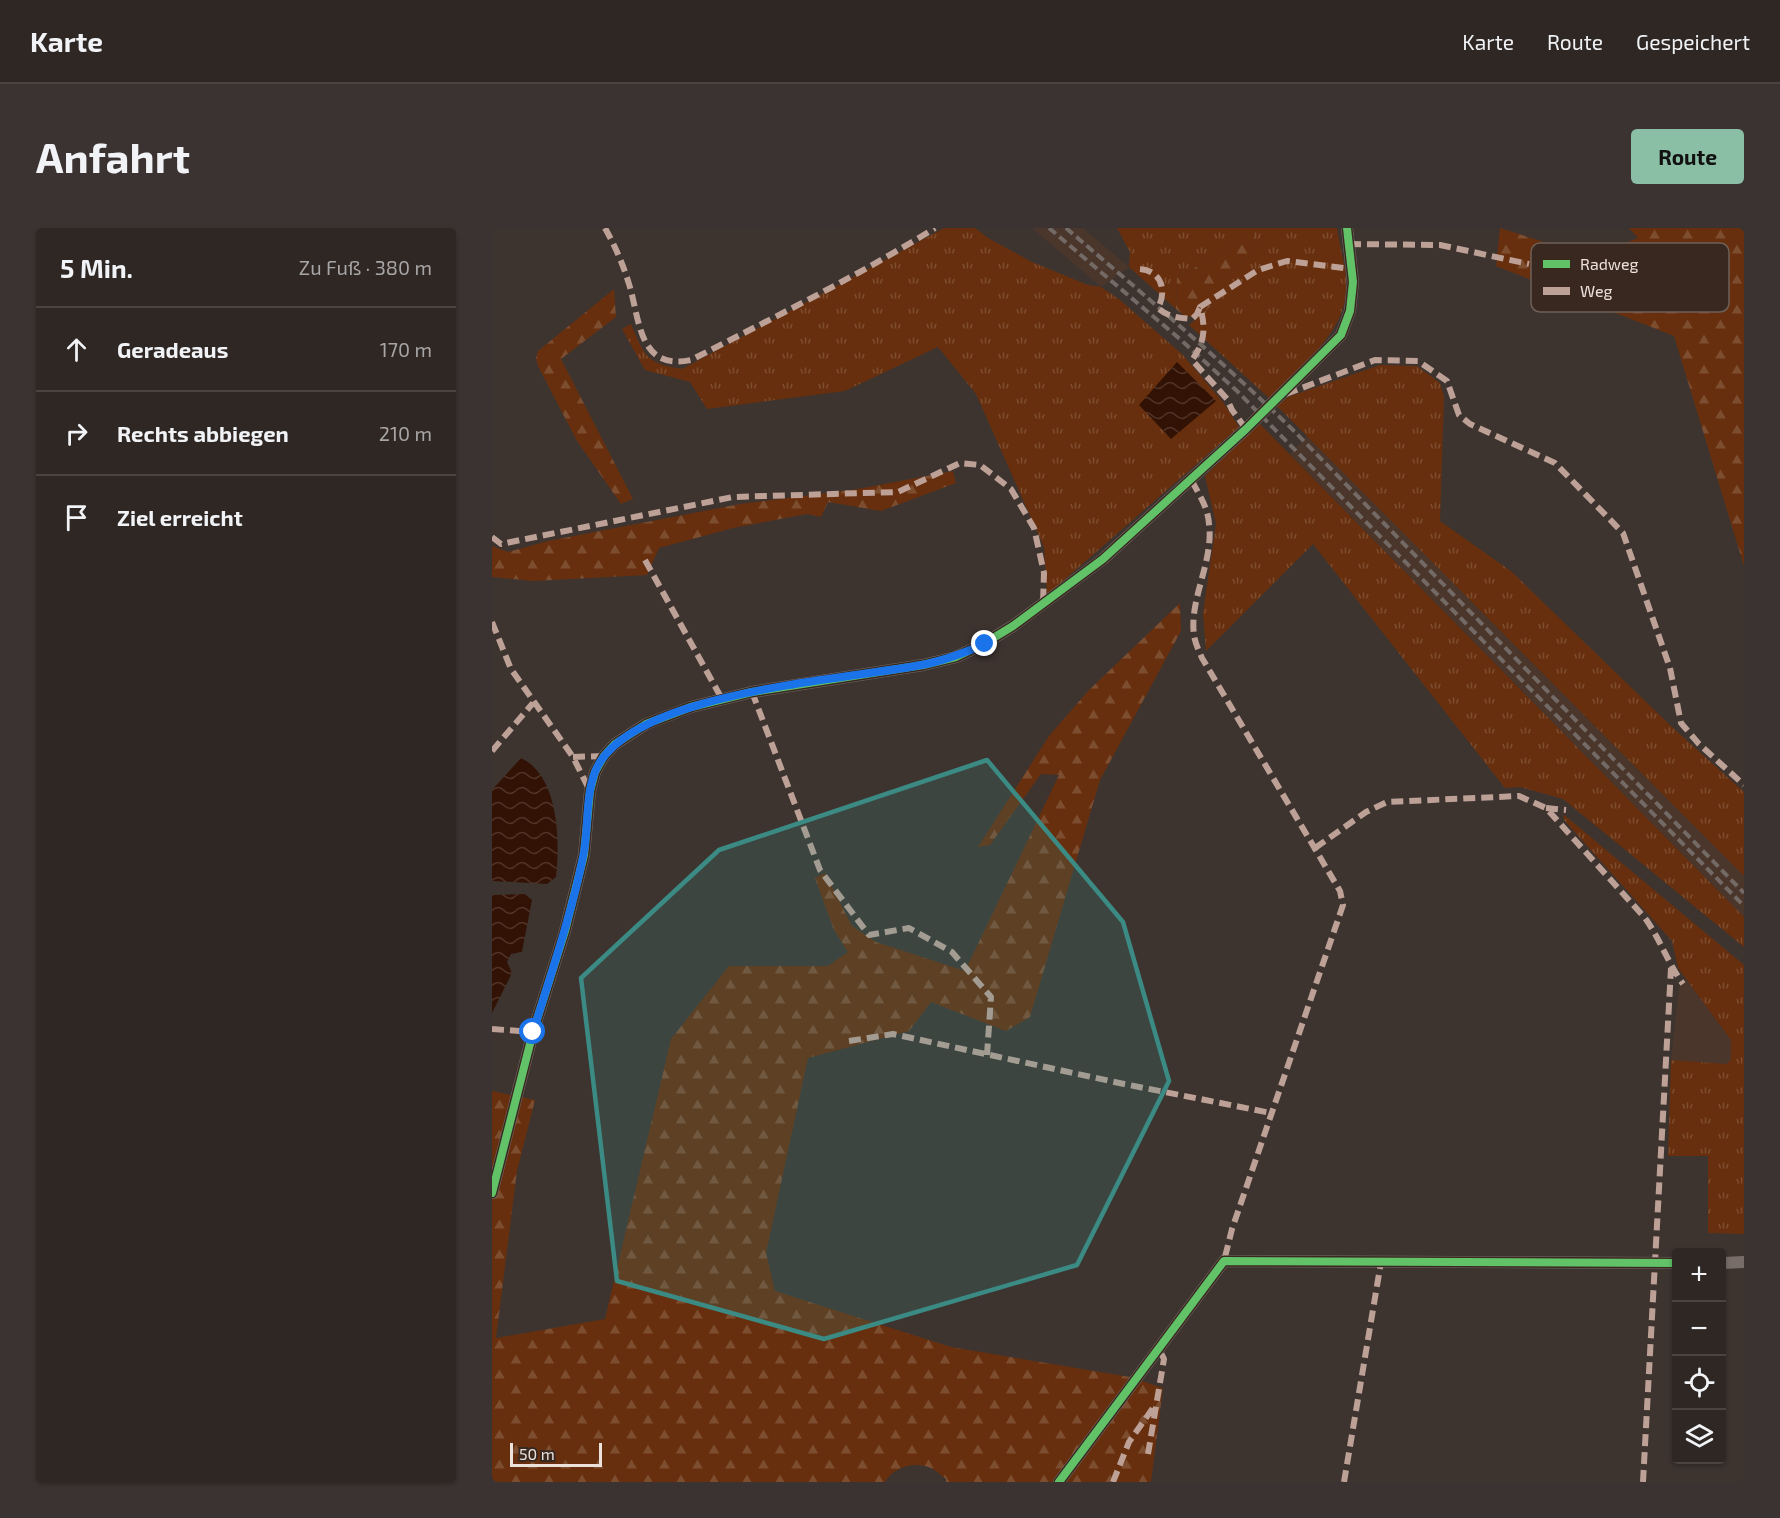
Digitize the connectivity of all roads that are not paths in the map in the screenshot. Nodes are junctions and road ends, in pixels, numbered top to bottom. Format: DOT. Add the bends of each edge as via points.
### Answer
graph roads {
  1 [pos="1347,228"];
  2 [pos="492,1193"];
  3 [pos="1744,1262"];
  4 [pos="1672,1263"];
  5 [pos="1726,1263"];
  6 [pos="1059,1482"];
  1 -- 2 [label="street" via="1353,282 1350,311 1341,335 1246,429 1103,559 1013,626 956,657 752,692 691,707 637,729 604,756 590,791 584,855 565,931 533,1032"];
  3 -- 5 [label="street"];
  4 -- 6 [label="street" via="1224,1261"];
}
